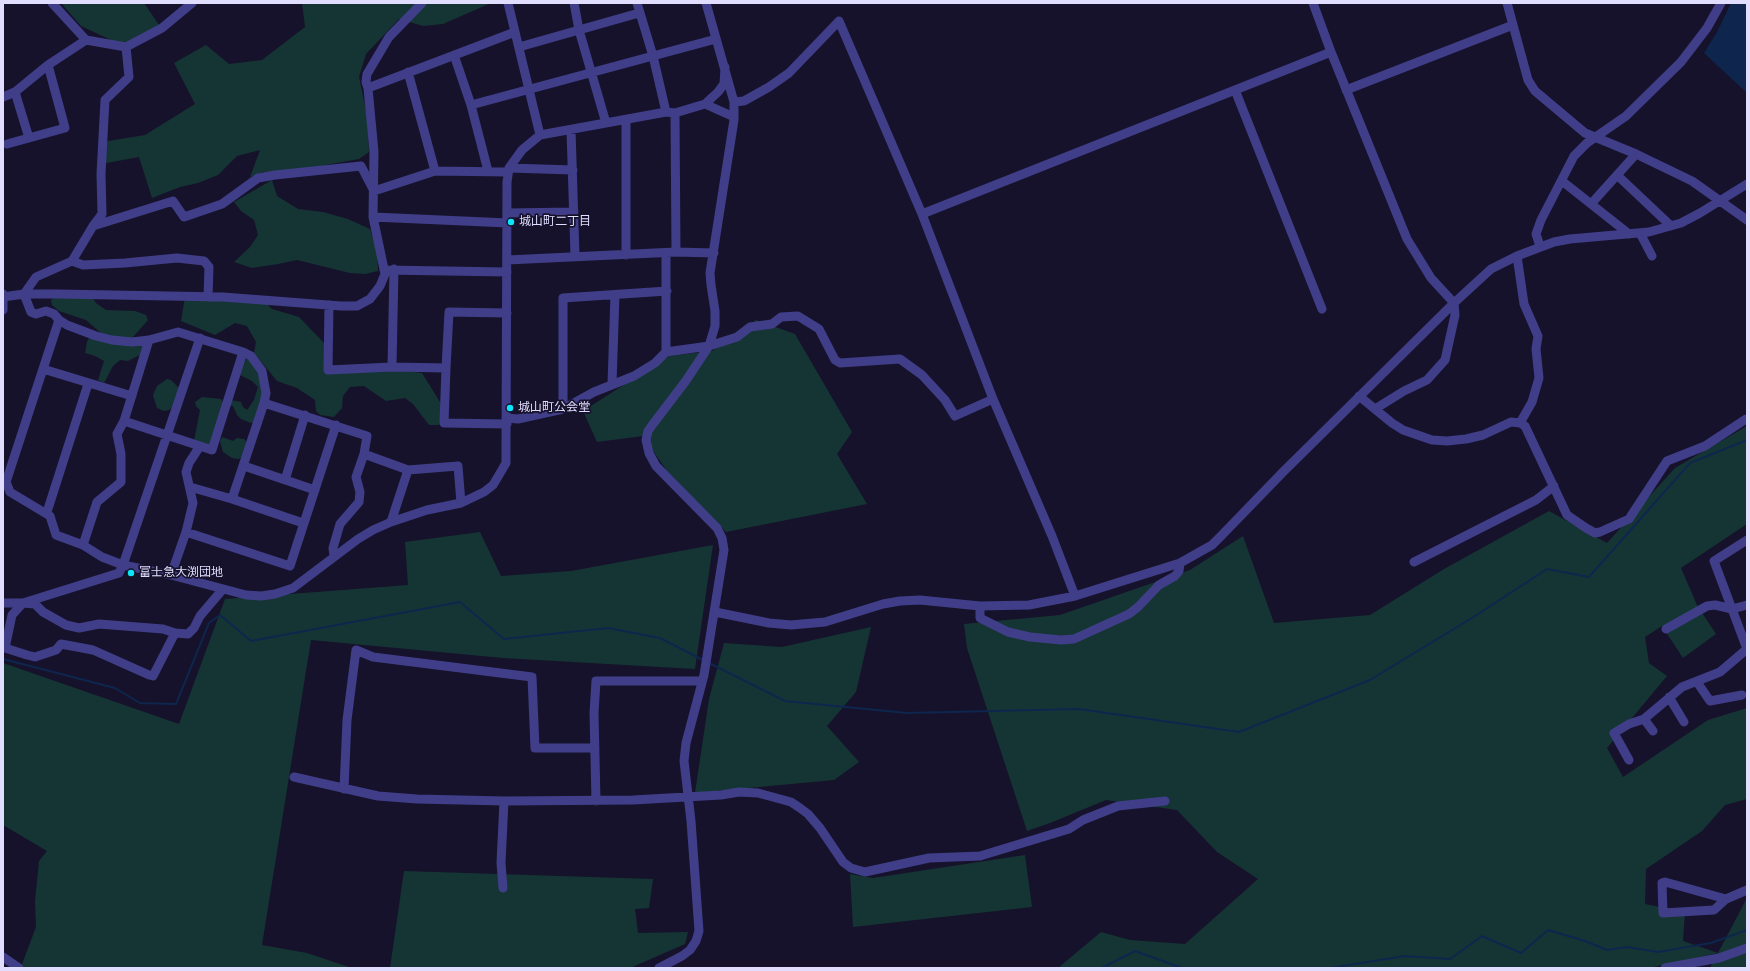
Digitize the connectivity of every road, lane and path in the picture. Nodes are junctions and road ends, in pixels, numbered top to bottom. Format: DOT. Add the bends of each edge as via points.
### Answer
graph roads {
  1 [pos="52,3"];
  2 [pos="192,3"];
  3 [pos="422,3"];
  4 [pos="508,3"];
  5 [pos="574,3"];
  6 [pos="637,3"];
  7 [pos="706,3"];
  8 [pos="1313,3"];
  9 [pos="1507,3"];
  10 [pos="1721,3"];
  11 [pos="639,13"];
  12 [pos="1513,25"];
  13 [pos="579,30"];
  14 [pos="515,32"];
  15 [pos="716,39"];
  16 [pos="86,40"];
  17 [pos="126,47"];
  18 [pos="519,47"];
  19 [pos="1330,52"];
  20 [pos="454,55"];
  21 [pos="652,56"];
  22 [pos="48,65"];
  23 [pos="725,67"];
  24 [pos="408,72"];
  25 [pos="590,72"];
  26 [pos="368,88"];
  27 [pos="1235,90"];
  28 [pos="1346,90"];
  29 [pos="528,91"];
  30 [pos="15,92"];
  31 [pos="3,98"];
  32 [pos="734,102"];
  33 [pos="705,104"];
  34 [pos="471,105"];
  35 [pos="666,112"];
  36 [pos="675,113"];
  37 [pos="734,117"];
  38 [pos="626,120"];
  39 [pos="606,123"];
  40 [pos="571,130"];
  41 [pos="540,135"];
  42 [pos="29,138"];
  43 [pos="1596,138"];
  44 [pos="7,144"];
  45 [pos="1636,154"];
  46 [pos="508,170"];
  47 [pos="573,170"];
  48 [pos="435,171"];
  49 [pos="488,171"];
  50 [pos="1617,175"];
  51 [pos="1562,180"];
  52 [pos="1747,184"];
  53 [pos="374,191"];
  54 [pos="1720,201"];
  55 [pos="1591,204"];
  56 [pos="574,212"];
  57 [pos="508,213"];
  58 [pos="922,214"];
  59 [pos="373,217"];
  60 [pos="1747,220"];
  61 [pos="508,223"];
  62 [pos="93,226"];
  63 [pos="1671,226"];
  64 [pos="1640,233"];
  65 [pos="1629,234"];
  66 [pos="1540,246"];
  67 [pos="676,252"];
  68 [pos="666,253"];
  69 [pos="714,253"];
  70 [pos="626,255"];
  71 [pos="575,256"];
  72 [pos="1517,256"];
  73 [pos="1652,256"];
  74 [pos="508,260"];
  75 [pos="72,261"];
  76 [pos="384,270"];
  77 [pos="394,270"];
  78 [pos="507,272"];
  79 [pos="667,291"];
  80 [pos="24,294"];
  81 [pos="615,295"];
  82 [pos="3,296"];
  83 [pos="208,297"];
  84 [pos="1454,303"];
  85 [pos="329,305"];
  86 [pos="1322,309"];
  87 [pos="3,310"];
  88 [pos="507,312"];
  89 [pos="59,320"];
  90 [pos="200,338"];
  91 [pos="150,340"];
  92 [pos="709,346"];
  93 [pos="243,352"];
  94 [pos="666,352"];
  95 [pos="392,367"];
  96 [pos="446,368"];
  97 [pos="43,369"];
  98 [pos="88,384"];
  99 [pos="612,384"];
  100 [pos="132,396"];
  101 [pos="1359,396"];
  102 [pos="993,399"];
  103 [pos="264,403"];
  104 [pos="563,409"];
  105 [pos="1375,409"];
  106 [pos="305,415"];
  107 [pos="1746,419"];
  108 [pos="124,421"];
  109 [pos="507,421"];
  110 [pos="1520,423"];
  111 [pos="336,425"];
  112 [pos="168,435"];
  113 [pos="200,446"];
  114 [pos="364,454"];
  115 [pos="244,466"];
  116 [pos="408,470"];
  117 [pos="286,480"];
  118 [pos="1554,486"];
  119 [pos="190,487"];
  120 [pos="315,490"];
  121 [pos="232,499"];
  122 [pos="461,503"];
  123 [pos="47,512"];
  124 [pos="391,522"];
  125 [pos="303,523"];
  126 [pos="186,532"];
  127 [pos="1747,540"];
  128 [pos="84,545"];
  129 [pos="334,556"];
  130 [pos="1414,562"];
  131 [pos="1180,563"];
  132 [pos="124,565"];
  133 [pos="171,575"];
  134 [pos="222,589"];
  135 [pos="1075,596"];
  136 [pos="3,603"];
  137 [pos="23,604"];
  138 [pos="1747,605"];
  139 [pos="980,606"];
  140 [pos="1732,609"];
  141 [pos="715,612"];
  142 [pos="1666,629"];
  143 [pos="175,633"];
  144 [pos="1747,649"];
  145 [pos="703,678"];
  146 [pos="1697,682"];
  147 [pos="1742,695"];
  148 [pos="1669,697"];
  149 [pos="1644,719"];
  150 [pos="1684,722"];
  151 [pos="1653,731"];
  152 [pos="595,748"];
  153 [pos="1629,760"];
  154 [pos="294,777"];
  155 [pos="344,789"];
  156 [pos="687,797"];
  157 [pos="596,801"];
  158 [pos="1165,801"];
  159 [pos="504,802"];
  160 [pos="503,888"];
  161 [pos="1747,890"];
  162 [pos="1726,899"];
  163 [pos="1747,948"];
  164 [pos="3,957"];
  165 [pos="19,968"];
  166 [pos="659,968"];
  167 [pos="1665,968"];
  1 -- 16 [label="street"];
  2 -- 17 [label="street" via="162,28"];
  3 -- 26 [label="street" via="389,37 367,74"];
  4 -- 14 [label="street"];
  5 -- 13 [label="street"];
  6 -- 11 [label="street"];
  7 -- 15 [label="street"];
  8 -- 19 [label="street"];
  9 -- 12 [label="street"];
  10 -- 43 [label="street" via="1707,28 1681,62 1626,116"];
  11 -- 13 [label="street"];
  11 -- 21 [label="street"];
  12 -- 28 [label="street"];
  12 -- 43 [label="street" via="1528,80 1535,91 1585,133"];
  13 -- 18 [label="street"];
  13 -- 25 [label="street"];
  14 -- 18 [label="street"];
  14 -- 20 [label="street"];
  15 -- 21 [label="street"];
  15 -- 23 [label="street"];
  16 -- 17 [label="street"];
  16 -- 22 [label="street"];
  17 -- 62 [label="street" via="129,77 105,100 101,174 102,214"];
  18 -- 29 [label="street"];
  19 -- 27 [label="street"];
  19 -- 28 [label="street"];
  20 -- 24 [label="street"];
  20 -- 34 [label="street"];
  21 -- 25 [label="street"];
  21 -- 35 [label="street"];
  22 -- 30 [label="street"];
  22 -- 42 [label="street" via="65,128"];
  23 -- 32 [label="street"];
  23 -- 33 [label="street" via="724,84"];
  24 -- 26 [label="street"];
  24 -- 48 [label="street"];
  25 -- 29 [label="street"];
  25 -- 39 [label="street"];
  26 -- 53 [label="street" via="374,152"];
  27 -- 58 [label="street"];
  27 -- 86 [label="street"];
  28 -- 84 [label="street" via="1407,240 1431,278"];
  29 -- 34 [label="street"];
  29 -- 41 [label="street"];
  30 -- 31 [label="street"];
  30 -- 42 [label="street"];
  32 -- 37 [label="street"];
  32 -- 58 [label="street" via="744,101 770,87 788,73 839,21"];
  33 -- 36 [label="street"];
  33 -- 37 [label="street"];
  34 -- 49 [label="street"];
  35 -- 36 [label="street"];
  35 -- 38 [label="street"];
  36 -- 67 [label="street"];
  37 -- 69 [label="street"];
  38 -- 39 [label="street"];
  38 -- 70 [label="street"];
  39 -- 40 [label="street"];
  40 -- 41 [label="street"];
  40 -- 47 [label="street"];
  41 -- 46 [label="street" via="522,150"];
  42 -- 44 [label="street"];
  43 -- 45 [label="street"];
  43 -- 51 [label="street" via="1574,156"];
  45 -- 50 [label="street"];
  45 -- 54 [label="street" via="1692,181"];
  46 -- 47 [label="street"];
  46 -- 49 [label="street"];
  46 -- 57 [label="street"];
  47 -- 56 [label="street"];
  48 -- 49 [label="street"];
  48 -- 53 [label="street"];
  50 -- 55 [label="street"];
  50 -- 63 [label="street"];
  51 -- 55 [label="street"];
  51 -- 66 [label="street" via="1536,234"];
  52 -- 54 [label="street"];
  53 -- 59 [label="street"];
  53 -- 62 [label="street" via="361,166 348,166 258,178 222,204 184,217 173,201"];
  54 -- 60 [label="street"];
  54 -- 63 [label="street" via="1700,214"];
  55 -- 65 [label="street"];
  56 -- 57 [label="street"];
  56 -- 71 [label="street"];
  57 -- 61 [label="street"];
  58 -- 102 [label="street"];
  59 -- 61 [label="street"];
  59 -- 76 [label="street"];
  61 -- 74 [label="street"];
  62 -- 75 [label="street"];
  63 -- 64 [label="street"];
  64 -- 65 [label="street"];
  64 -- 73 [label="street"];
  65 -- 66 [label="street" via="1570,239"];
  66 -- 72 [label="street"];
  67 -- 68 [label="street"];
  67 -- 69 [label="street"];
  68 -- 70 [label="street"];
  68 -- 79 [label="street"];
  69 -- 92 [label="street" via="710,273 715,326"];
  70 -- 71 [label="street"];
  71 -- 74 [label="street"];
  72 -- 84 [label="street" via="1491,269"];
  72 -- 110 [label="street" via="1524,304 1538,336 1536,349 1539,378 1532,402"];
  74 -- 78 [label="street"];
  75 -- 80 [label="street" via="36,277"];
  75 -- 83 [label="street" via="83,265 177,258 204,261 208,266"];
  76 -- 77 [label="street"];
  76 -- 85 [label="street" via="380,286 370,299 357,306"];
  77 -- 78 [label="street"];
  77 -- 95 [label="street"];
  78 -- 88 [label="street"];
  79 -- 81 [label="street"];
  79 -- 94 [label="street"];
  80 -- 82 [label="street"];
  80 -- 83 [label="street"];
  80 -- 89 [label="street" via="30,312 36,314 46,311 54,314"];
  81 -- 99 [label="street"];
  81 -- 104 [label="street" via="563,298"];
  82 -- 87 [label="street"];
  83 -- 85 [label="street"];
  84 -- 101 [label="street"];
  84 -- 105 [label="street" via="1455,315 1445,360 1427,380"];
  85 -- 95 [label="street" via="328,370"];
  88 -- 96 [label="street" via="449,312"];
  88 -- 109 [label="street"];
  89 -- 91 [label="street" via="112,340"];
  89 -- 97 [label="street"];
  90 -- 91 [label="street" via="178,332"];
  90 -- 93 [label="street"];
  90 -- 112 [label="street"];
  91 -- 100 [label="street"];
  92 -- 94 [label="street"];
  92 -- 102 [label="street" via="737,337 750,327 772,324 781,317 798,316 819,329 835,360 840,363 900,359 922,375 945,400 955,416"];
  92 -- 141 [label="street" via="648,431 646,440 656,466 717,528 722,538 724,550"];
  93 -- 103 [label="street" via="251,356 262,371 266,393"];
  93 -- 113 [label="street" via="212,450"];
  94 -- 99 [label="street" via="634,376"];
  95 -- 96 [label="street"];
  96 -- 109 [label="street" via="444,423"];
  97 -- 98 [label="street"];
  97 -- 123 [label="street" via="6,482 10,492"];
  98 -- 100 [label="street"];
  98 -- 123 [label="street"];
  99 -- 104 [label="street"];
  100 -- 108 [label="street"];
  101 -- 105 [label="street"];
  101 -- 131 [label="street" via="1212,545"];
  102 -- 135 [label="street"];
  103 -- 106 [label="street"];
  103 -- 115 [label="street"];
  104 -- 109 [label="street"];
  105 -- 110 [label="street" via="1403,430 1432,440 1466,439 1483,435 1511,422"];
  106 -- 111 [label="street"];
  106 -- 117 [label="street"];
  107 -- 118 [label="street" via="1705,446 1667,461 1629,519 1600,532 1595,533 1567,515"];
  108 -- 112 [label="street"];
  108 -- 128 [label="street" via="117,434 121,454 121,482 97,502"];
  109 -- 122 [label="street" via="506,463 493,485"];
  110 -- 118 [label="street" via="1525,426"];
  111 -- 114 [label="street" via="367,436"];
  111 -- 120 [label="street"];
  112 -- 113 [label="street"];
  112 -- 132 [label="street"];
  113 -- 119 [label="street" via="186,472"];
  114 -- 116 [label="street"];
  114 -- 129 [label="street" via="356,477 360,492 359,502 340,524 333,548"];
  115 -- 117 [label="street"];
  115 -- 121 [label="street"];
  116 -- 122 [label="street" via="458,466"];
  116 -- 124 [label="street"];
  117 -- 120 [label="street"];
  118 -- 130 [label="street" via="1536,500"];
  119 -- 121 [label="street"];
  119 -- 126 [label="street" via="193,503"];
  120 -- 125 [label="street"];
  121 -- 125 [label="street"];
  122 -- 124 [label="street" via="427,510"];
  123 -- 128 [label="street" via="56,535"];
  124 -- 129 [label="street" via="358,539"];
  125 -- 126 [label="street" via="290,566"];
  126 -- 133 [label="street"];
  127 -- 140 [label="street" via="1714,561"];
  128 -- 132 [label="street" via="102,557"];
  129 -- 134 [label="street" via="293,588 275,594 246,595"];
  131 -- 135 [label="street"];
  131 -- 139 [label="street" via="1176,576 1159,585 1129,614 1074,639 1030,637 1008,632 980,618"];
  132 -- 133 [label="street"];
  132 -- 137 [label="street" via="119,572"];
  133 -- 134 [label="street"];
  134 -- 143 [label="street" via="188,634"];
  135 -- 139 [label="street" via="1029,605"];
  136 -- 137 [label="street"];
  137 -- 143 [label="street" via="35,604 43,612 66,625 79,628 99,624 163,629"];
  137 -- 143 [label="street" via="12,615 5,648 35,657 56,650 61,644 93,650 153,676"];
  138 -- 140 [label="street"];
  139 -- 141 [label="street" via="920,600 900,601 871,607 825,622 791,625"];
  140 -- 142 [label="street" via="1708,606"];
  140 -- 144 [label="street"];
  141 -- 145 [label="street"];
  144 -- 146 [label="street" via="1720,672"];
  145 -- 152 [label="street" via="596,681"];
  145 -- 156 [label="street" via="686,743 684,761"];
  146 -- 147 [label="street" via="1710,701"];
  146 -- 148 [label="street" via="1682,687"];
  148 -- 149 [label="street"];
  148 -- 150 [label="street"];
  149 -- 151 [label="street"];
  149 -- 153 [label="street" via="1629,724 1614,734"];
  152 -- 155 [label="street" via="535,748 532,678 373,657 356,650 347,720"];
  152 -- 157 [label="street"];
  154 -- 155 [label="street"];
  155 -- 159 [label="street" via="378,796"];
  156 -- 157 [label="street"];
  156 -- 158 [label="street" via="748,792 791,802 808,814 843,862 851,868 865,872 929,858 980,856 1069,829 1083,820 1118,806"];
  156 -- 166 [label="street" via="699,931 690,950"];
  157 -- 159 [label="street"];
  159 -- 160 [label="street" via="501,863"];
  161 -- 162 [label="street"];
  162 -- 162 [label="street" via="1714,910 1663,913 1662,883"];
  163 -- 167 [label="street" via="1719,958"];
  164 -- 165 [label="street"];
}
